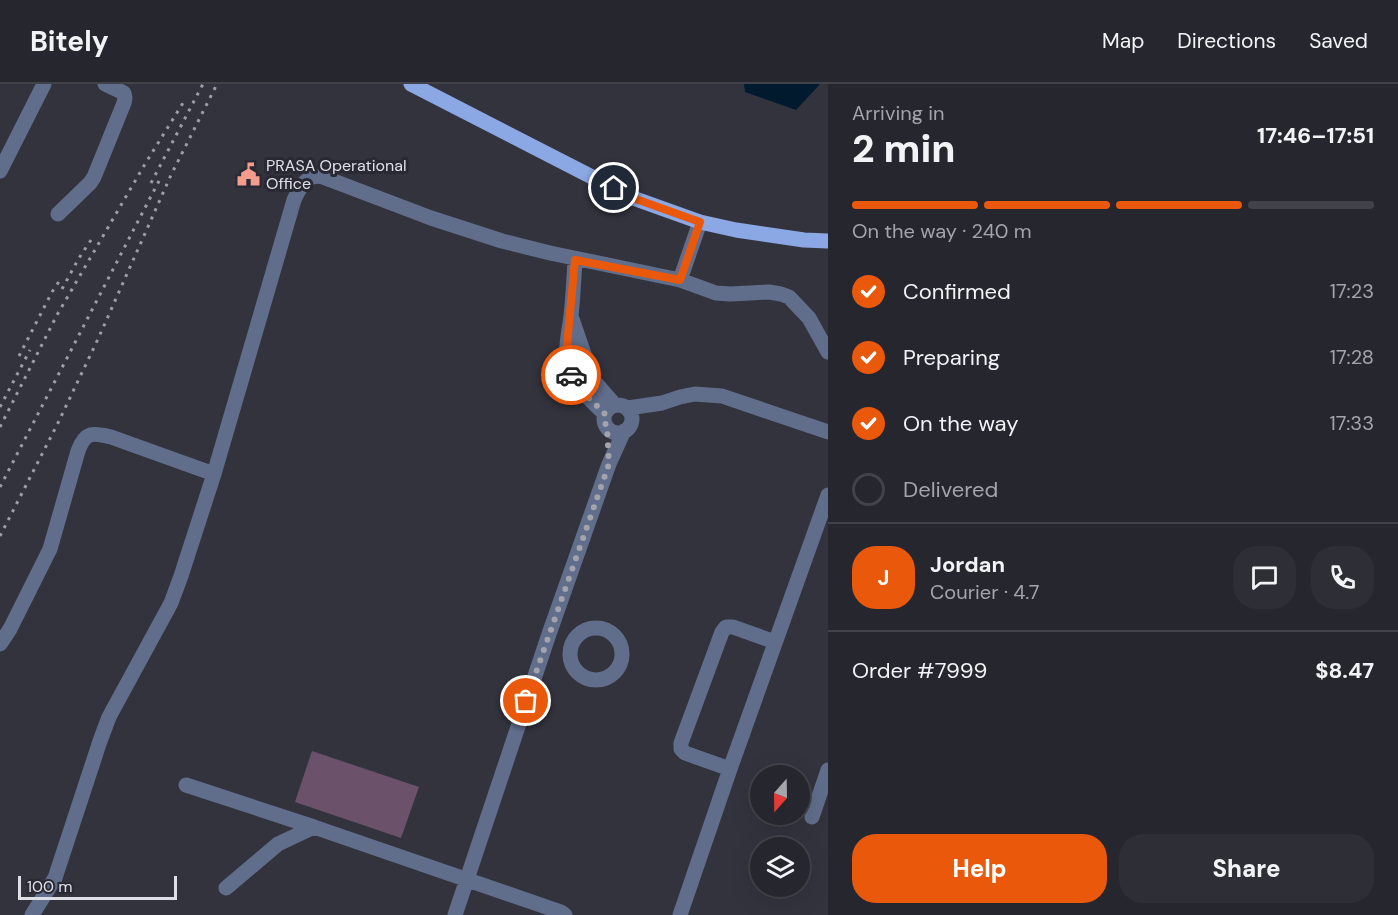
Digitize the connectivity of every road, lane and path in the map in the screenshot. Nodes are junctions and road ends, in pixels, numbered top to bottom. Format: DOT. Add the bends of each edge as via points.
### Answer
graph roads {
  1 [pos="44,84"];
  2 [pos="105,84"];
  3 [pos="411,84"];
  4 [pos="0,171"];
  5 [pos="58,214"];
  6 [pos="700,222"];
  7 [pos="828,242"];
  8 [pos="575,260"];
  9 [pos="680,280"];
  10 [pos="571,316"];
  11 [pos="828,352"];
  12 [pos="587,365"];
  13 [pos="570,371"];
  14 [pos="618,418"];
  15 [pos="826,430"];
  16 [pos="214,474"];
  17 [pos="828,495"];
  18 [pos="549,634"];
  19 [pos="775,642"];
  20 [pos="573,643"];
  21 [pos="0,644"];
  22 [pos="730,769"];
  23 [pos="828,770"];
  24 [pos="186,785"];
  25 [pos="812,817"];
  26 [pos="315,827"];
  27 [pos="465,879"];
  28 [pos="226,888"];
  29 [pos="32,915"];
  30 [pos="454,915"];
  31 [pos="565,915"];
  32 [pos="680,915"];
  1 -- 4 [label="street"];
  2 -- 5 [label="street" via="124,93 125,98 94,177"];
  3 -- 6 [label="main road" via="633,198"];
  6 -- 7 [label="main road" via="736,231"];
  6 -- 9 [label="street"];
  8 -- 9 [label="street"];
  8 -- 10 [label="street"];
  8 -- 16 [label="street" via="431,218 318,175 308,178 294,200"];
  9 -- 11 [label="street" via="723,294 769,292 789,297 809,318"];
  10 -- 12 [label="street"];
  10 -- 13 [label="street" via="566,356"];
  12 -- 13 [label="street"];
  12 -- 14 [label="street"];
  13 -- 14 [label="street" via="578,387"];
  14 -- 15 [label="street" via="695,394 722,396"];
  14 -- 18 [label="street" via="609,464"];
  16 -- 21 [label="street" via="111,437 85,437 50,549"];
  16 -- 29 [label="street" via="171,603 109,717 55,878"];
  17 -- 19 [label="street"];
  18 -- 20 [label="street"];
  18 -- 27 [label="street"];
  19 -- 22 [label="street"];
  19 -- 22 [label="street" via="726,627 681,743 686,753"];
  22 -- 32 [label="street"];
  23 -- 25 [label="street"];
  24 -- 26 [label="street"];
  26 -- 27 [label="street"];
  26 -- 28 [label="street" via="278,844"];
  27 -- 30 [label="street"];
  27 -- 31 [label="street"];
}
